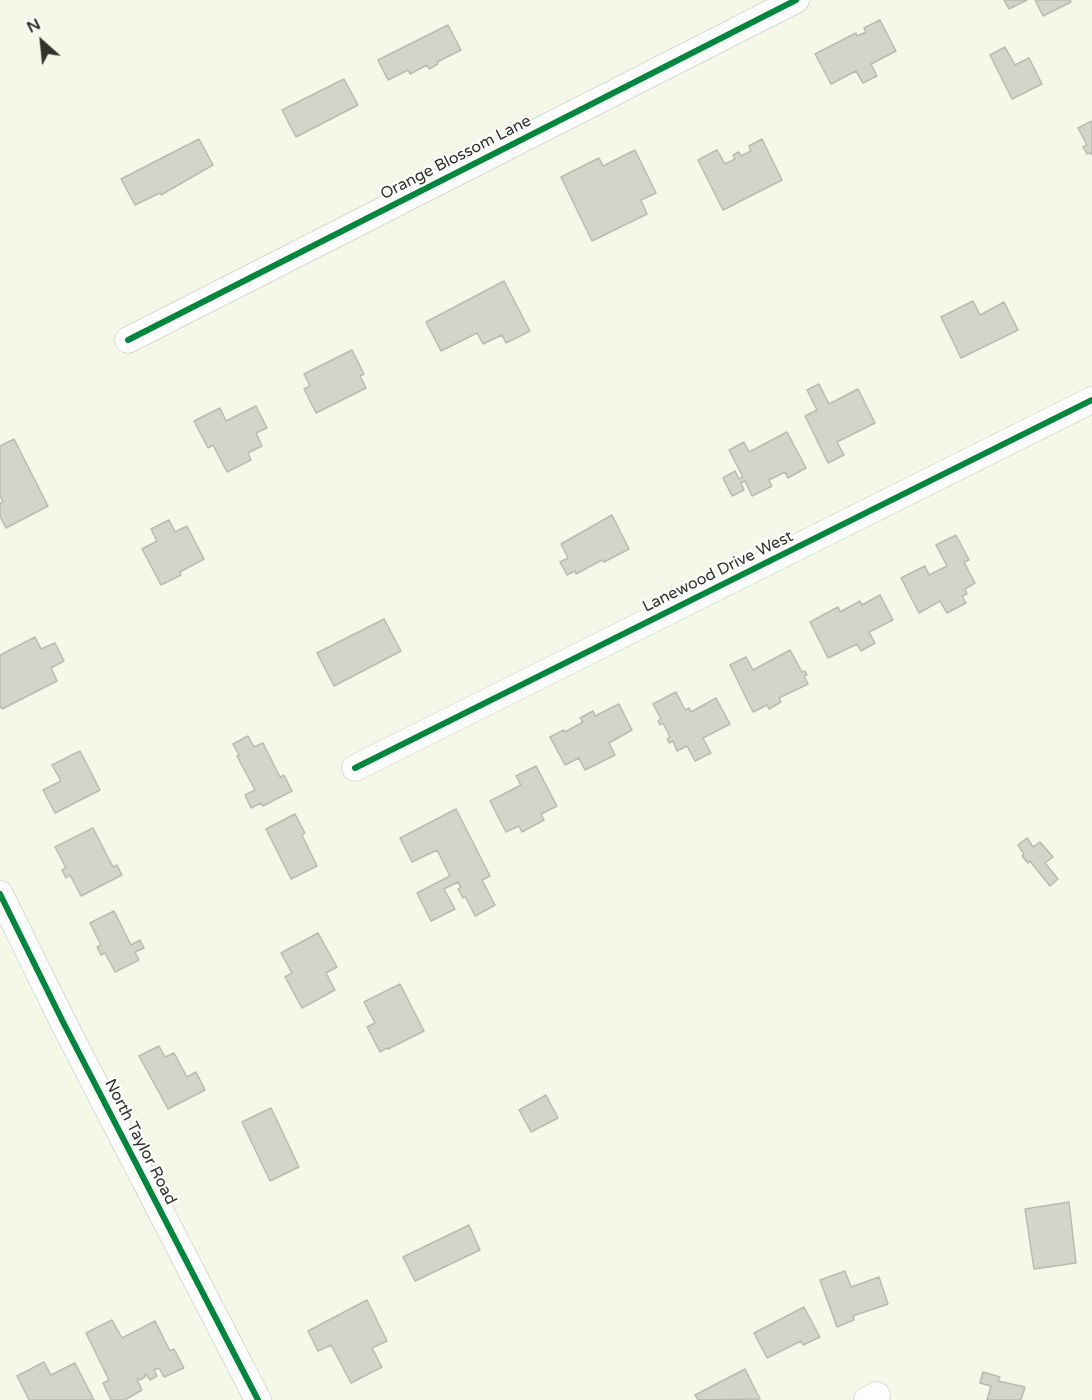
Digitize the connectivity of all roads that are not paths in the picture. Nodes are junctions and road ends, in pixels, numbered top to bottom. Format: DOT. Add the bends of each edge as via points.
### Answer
graph roads {
  1 [pos="796,0"];
  2 [pos="128,340"];
  3 [pos="1092,400"];
  4 [pos="355,768"];
  5 [pos="0,894"];
  6 [pos="252,1398"];
  1 -- 2 [label="street, Orange Blossom Lane"];
  3 -- 4 [label="street, Lanewood Drive West"];
  5 -- 6 [label="street, North Taylor Road"];
}
